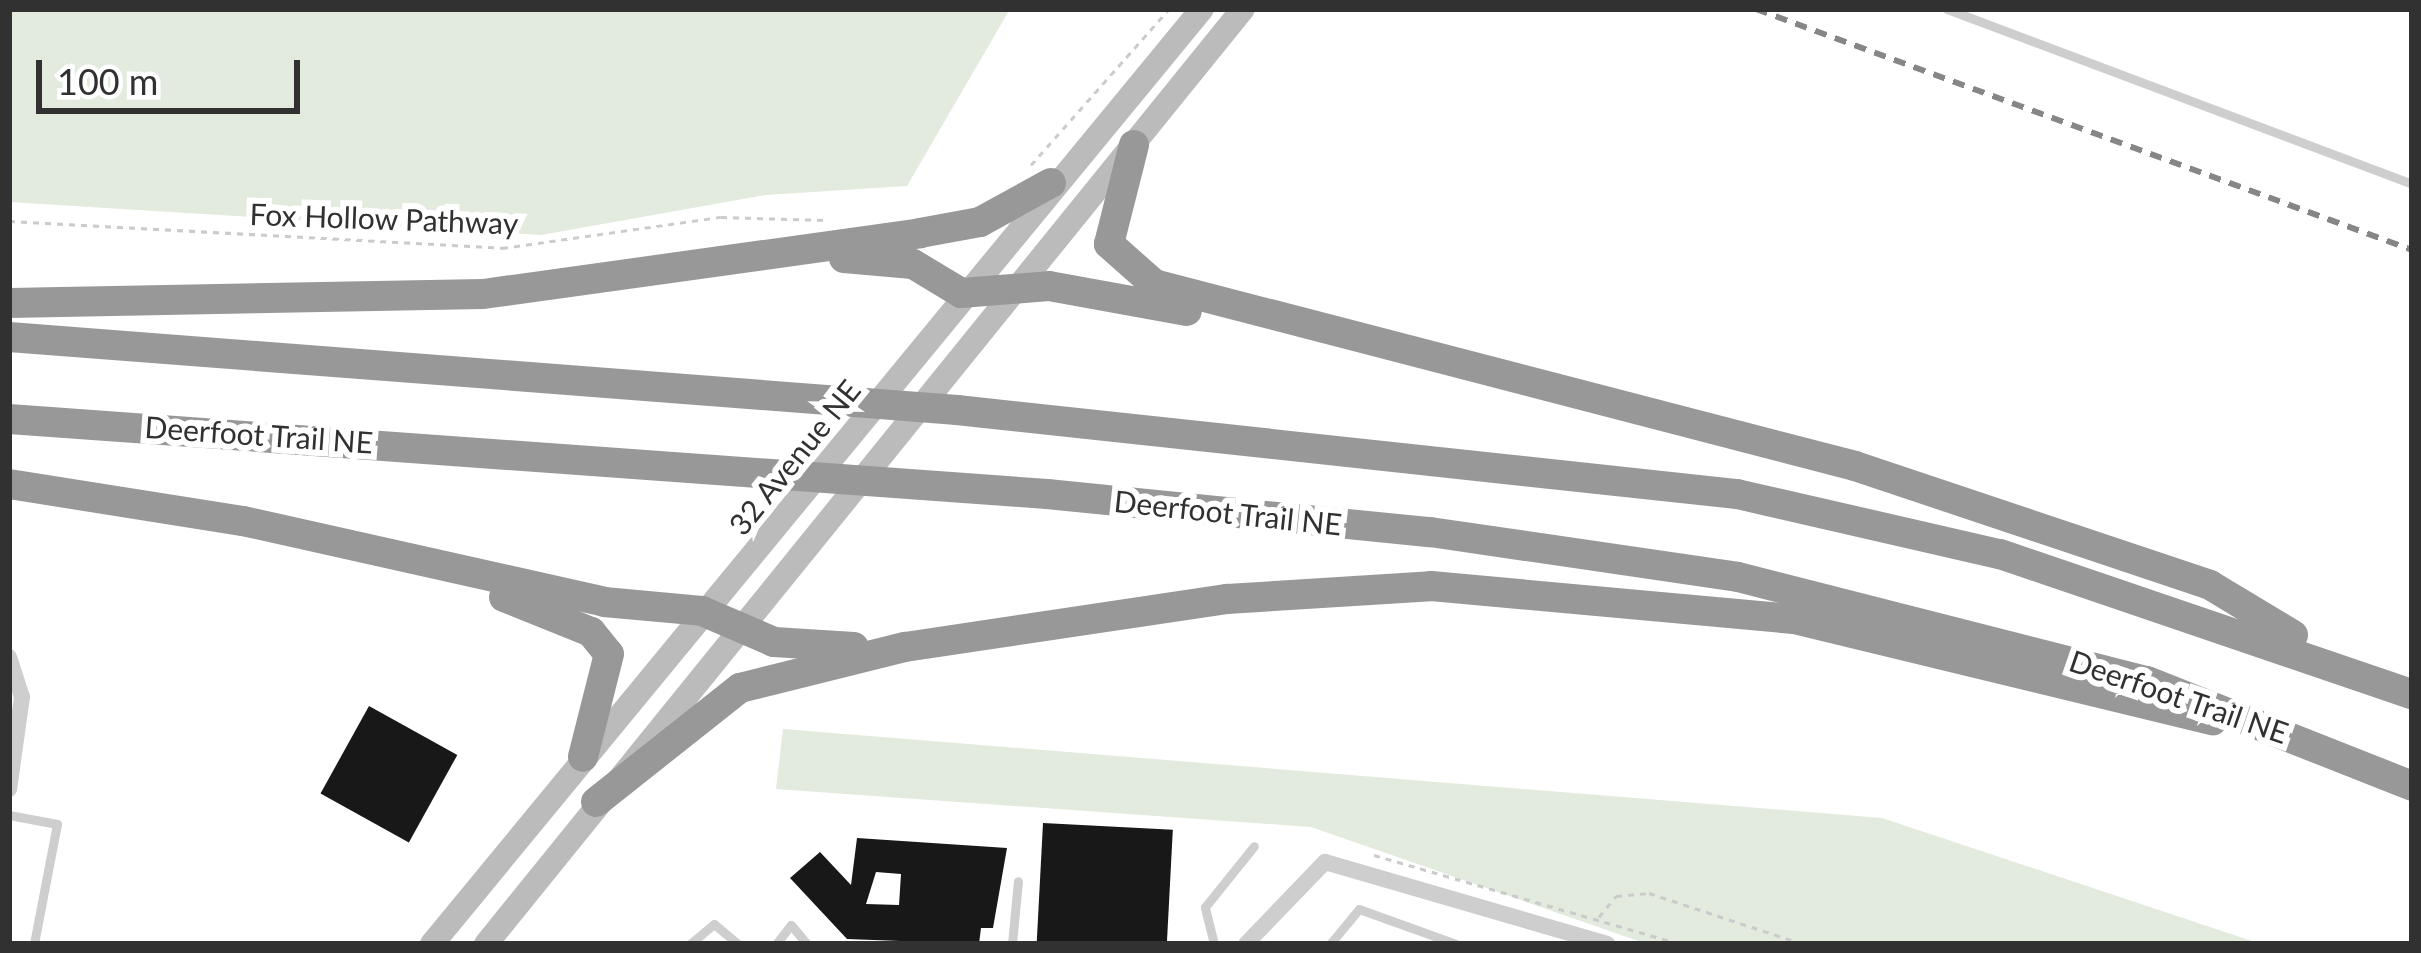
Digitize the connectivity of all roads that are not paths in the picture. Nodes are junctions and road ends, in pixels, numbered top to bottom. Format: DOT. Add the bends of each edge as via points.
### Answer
graph roads {
  1 [pos="1202,9"];
  2 [pos="1243,9"];
  3 [pos="1947,9"];
  4 [pos="1133,145"];
  5 [pos="1034,174"];
  6 [pos="2412,184"];
  7 [pos="784,254"];
  8 [pos="1021,287"];
  9 [pos="961,293"];
  10 [pos="9,303"];
  11 [pos="9,337"];
  12 [pos="1477,363"];
  13 [pos="9,419"];
  14 [pos="9,484"];
  15 [pos="326,541"];
  16 [pos="702,611"];
  17 [pos="740,626"];
  18 [pos="905,647"];
  19 [pos="11,659"];
  20 [pos="2336,661"];
  21 [pos="2412,694"];
  22 [pos="2295,735"];
  23 [pos="584,757"];
  24 [pos="2412,786"];
  25 [pos="9,789"];
  26 [pos="596,802"];
  27 [pos="9,814"];
  28 [pos="1254,846"];
  29 [pos="1018,881"];
  30 [pos="1555,936"];
  31 [pos="1253,942"];
  32 [pos="34,944"];
  33 [pos="433,944"];
  34 [pos="486,944"];
  35 [pos="690,944"];
  36 [pos="738,944"];
  37 [pos="776,944"];
  38 [pos="807,944"];
  39 [pos="1012,944"];
  40 [pos="1214,944"];
  41 [pos="1330,944"];
  42 [pos="1456,944"];
  43 [pos="1606,944"];
  1 -- 5 [label="main road, 32 Avenue NE"];
  2 -- 4 [label="main road"];
  3 -- 6 [label="lane"];
  4 -- 8 [label="main road"];
  4 -- 12 [label="highway" via="1106,225 1132,272"];
  5 -- 7 [label="highway" via="980,221"];
  5 -- 9 [label="main road, 32 Avenue NE"];
  7 -- 9 [label="highway" via="914,264"];
  7 -- 10 [label="highway" via="483,294"];
  8 -- 9 [label="highway"];
  8 -- 12 [label="highway"];
  8 -- 17 [label="main road"];
  9 -- 16 [label="main road, 32 Avenue NE"];
  11 -- 20 [label="highway" via="957,410 1737,494 2000,554"];
  12 -- 20 [label="highway" via="1855,466 2210,586"];
  13 -- 22 [label="highway, Deerfoot Trail NE" via="1430,532 1738,577 1958,625"];
  14 -- 15 [label="highway"];
  15 -- 16 [label="highway" via="604,602"];
  15 -- 23 [label="highway" via="591,632 609,674"];
  16 -- 17 [label="highway"];
  16 -- 23 [label="main road, 32 Avenue NE"];
  17 -- 18 [label="highway" via="804,647"];
  17 -- 26 [label="main road"];
  18 -- 22 [label="highway" via="1227,599 1431,586 1794,619"];
  18 -- 26 [label="highway" via="740,688"];
  19 -- 25 [label="street" via="22,697"];
  20 -- 21 [label="highway"];
  22 -- 24 [label="highway, Deerfoot Trail NE"];
  23 -- 33 [label="main road, 32 Avenue NE"];
  26 -- 34 [label="main road"];
  27 -- 32 [label="lane" via="57,824"];
  28 -- 40 [label="lane" via="1205,907"];
  29 -- 39 [label="lane"];
  30 -- 31 [label="street" via="1370,868 1325,862"];
  30 -- 43 [label="street"];
  35 -- 36 [label="lane" via="714,924"];
  37 -- 38 [label="lane" via="791,925"];
  41 -- 42 [label="lane" via="1359,909"];
}
